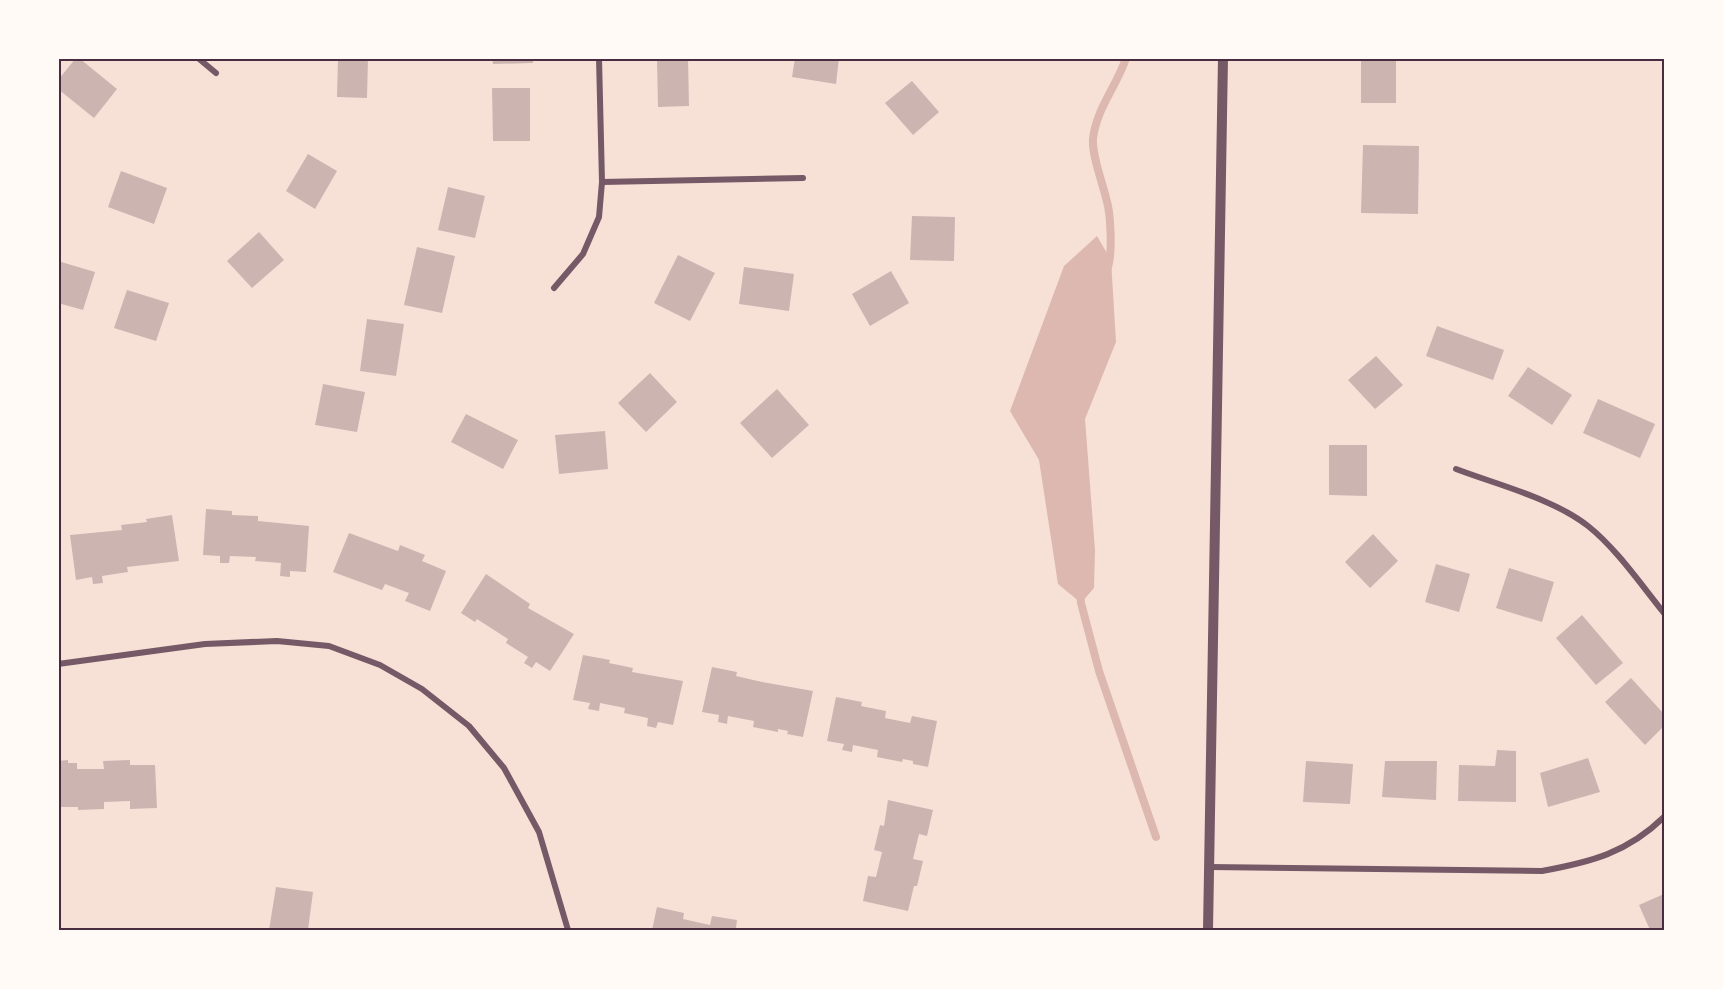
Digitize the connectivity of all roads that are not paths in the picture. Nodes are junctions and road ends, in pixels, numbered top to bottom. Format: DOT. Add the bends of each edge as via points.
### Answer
graph roads {
  1 [pos="198,58"];
  2 [pos="599,58"];
  3 [pos="1223,58"];
  4 [pos="216,74"];
  5 [pos="803,178"];
  6 [pos="602,182"];
  7 [pos="554,288"];
  8 [pos="1456,469"];
  9 [pos="1665,613"];
  10 [pos="58,664"];
  11 [pos="1665,817"];
  12 [pos="1210,867"];
  13 [pos="568,930"];
  14 [pos="1208,930"];
  1 -- 4 [label="street"];
  2 -- 6 [label="street"];
  3 -- 12 [label="street"];
  5 -- 6 [label="street"];
  6 -- 7 [label="street" via="599,217 583,254"];
  8 -- 9 [label="street" via="1550,504 1588,526"];
  10 -- 13 [label="street" via="205,644 277,641 329,646 380,665 422,689 469,726 504,768 539,832"];
  11 -- 12 [label="street" via="1621,849 1585,863 1542,871"];
  12 -- 14 [label="street"];
}
